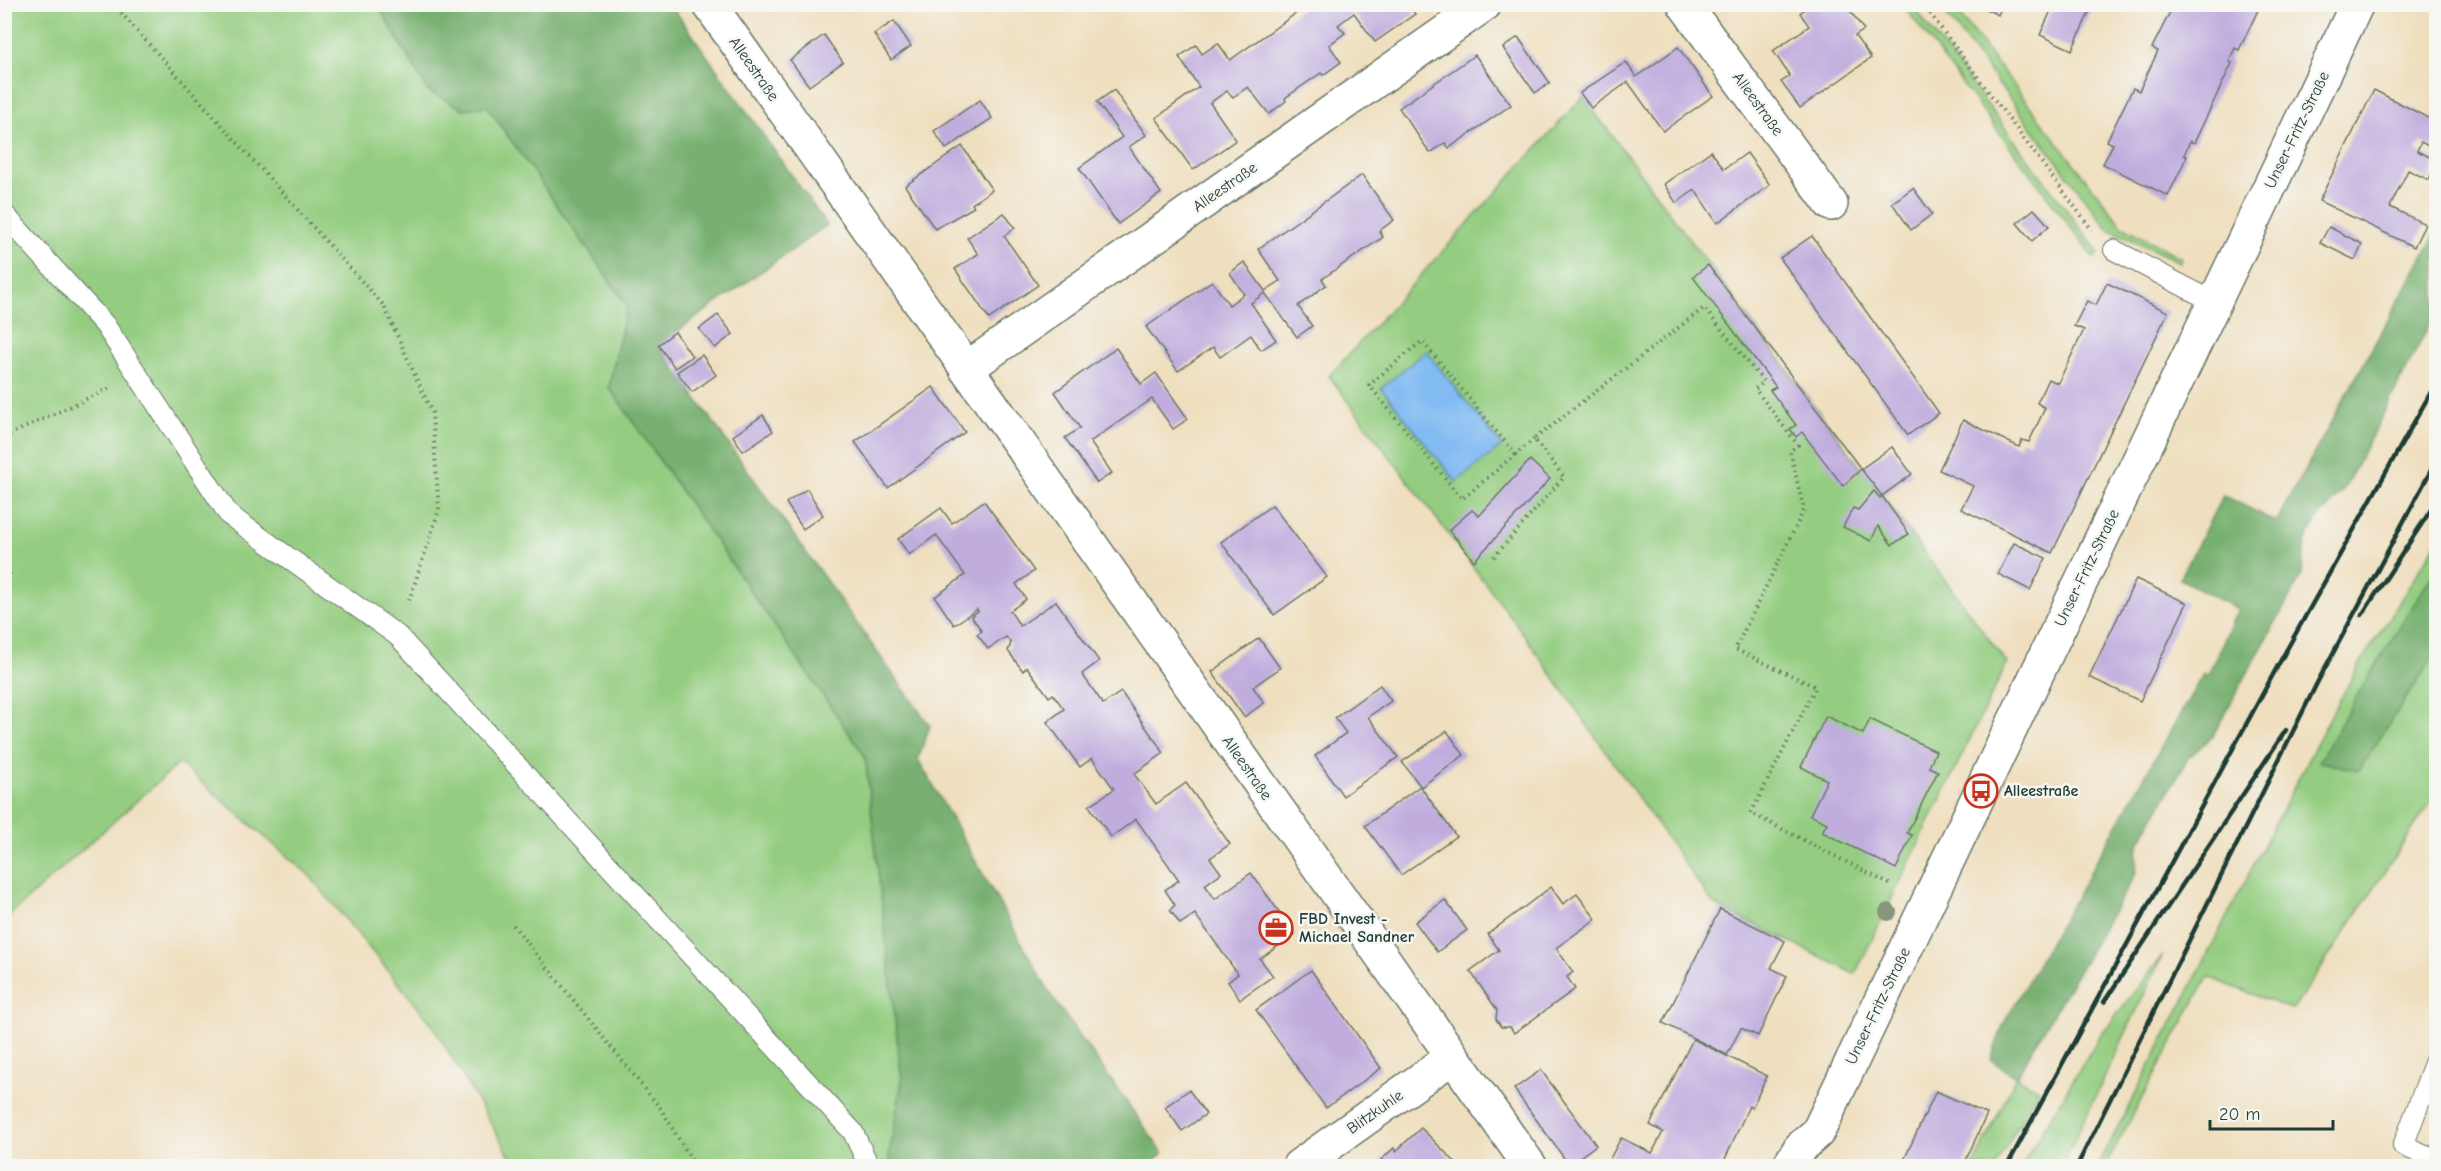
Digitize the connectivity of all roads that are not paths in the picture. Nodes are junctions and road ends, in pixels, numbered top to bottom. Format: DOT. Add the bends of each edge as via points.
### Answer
graph roads {
  1 [pos="708,4"];
  2 [pos="1485,4"];
  3 [pos="1684,4"];
  4 [pos="2357,4"];
  5 [pos="1831,204"];
  6 [pos="4,214"];
  7 [pos="2114,250"];
  8 [pos="2214,302"];
  9 [pos="966,369"];
  10 [pos="1452,1058"];
  11 [pos="2436,1058"];
  12 [pos="1818,1132"];
  13 [pos="2436,1159"];
  14 [pos="868,1167"];
  15 [pos="1299,1167"];
  16 [pos="1530,1167"];
  17 [pos="1789,1167"];
  18 [pos="1815,1167"];
  1 -- 9 [label="street, Alleestraße"];
  2 -- 9 [label="street, Alleestraße"];
  3 -- 5 [label="street, Alleestraße"];
  4 -- 8 [label="street, Unser-Fritz-Straße"];
  6 -- 14 [label="lane" via="105,325 229,515 398,636 853,1132"];
  7 -- 8 [label="lane"];
  8 -- 12 [label="street, Unser-Fritz-Straße"];
  9 -- 10 [label="street, Alleestraße"];
  10 -- 15 [label="street, Blitzkuhle"];
  10 -- 16 [label="street, Alleestraße"];
  11 -- 13 [label="lane" via="2403,1146"];
  12 -- 17 [label="street, Unser-Fritz-Straße" via="1800,1148"];
  12 -- 18 [label="street, Unser-Fritz-Straße"];
}
